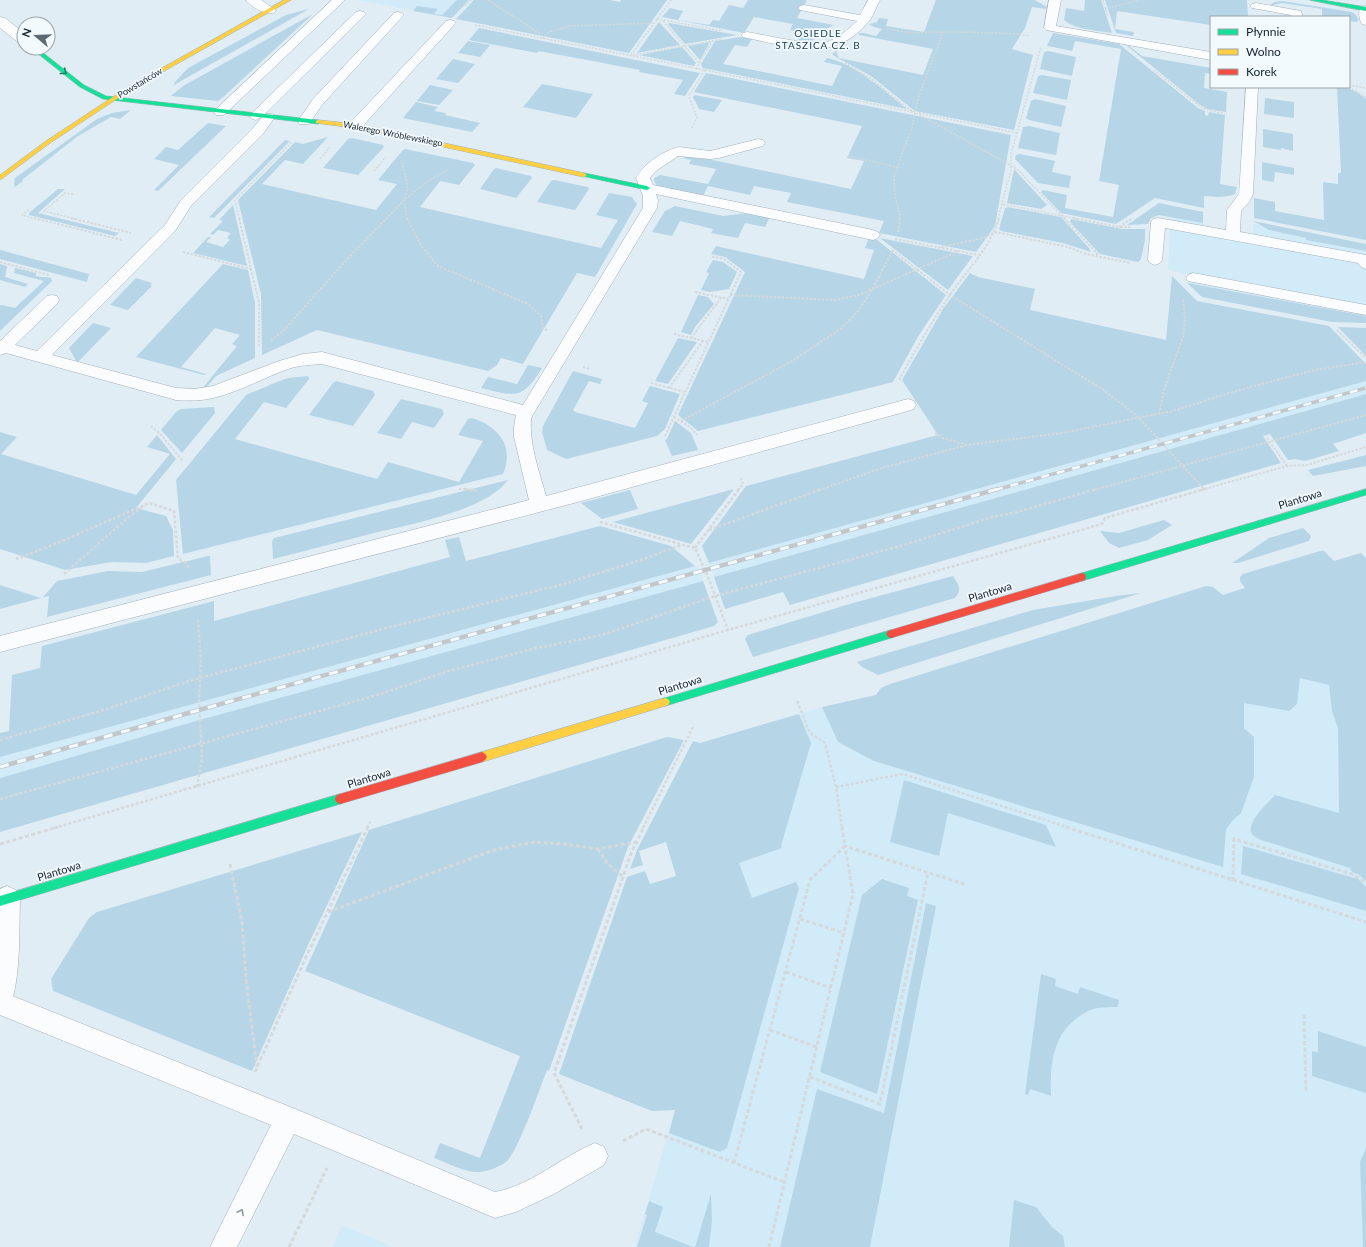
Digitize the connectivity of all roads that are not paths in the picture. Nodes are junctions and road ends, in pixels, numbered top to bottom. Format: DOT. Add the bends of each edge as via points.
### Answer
graph roads {
  1 [pos="252,0"];
  2 [pos="288,0"];
  3 [pos="339,0"];
  4 [pos="874,0"];
  5 [pos="1055,0"];
  6 [pos="1313,0"];
  7 [pos="804,8"];
  8 [pos="1255,8"];
  9 [pos="1365,9"];
  10 [pos="269,10"];
  11 [pos="360,14"];
  12 [pos="398,15"];
  13 [pos="1297,16"];
  14 [pos="865,19"];
  15 [pos="0,21"];
  16 [pos="1366,22"];
  17 [pos="450,23"];
  18 [pos="16,34"];
  19 [pos="747,35"];
  20 [pos="44,56"];
  21 [pos="1210,56"];
  22 [pos="1252,88"];
  23 [pos="113,100"];
  24 [pos="220,112"];
  25 [pos="262,116"];
  26 [pos="304,121"];
  27 [pos="355,126"];
  28 [pos="758,143"];
  29 [pos="0,178"];
  30 [pos="647,188"];
  31 [pos="873,235"];
  32 [pos="1233,236"];
  33 [pos="1155,260"];
  34 [pos="1366,264"];
  35 [pos="1193,278"];
  36 [pos="52,300"];
  37 [pos="1366,310"];
  38 [pos="1,348"];
  39 [pos="41,356"];
  40 [pos="908,405"];
  41 [pos="527,412"];
  42 [pos="1366,492"];
  43 [pos="539,504"];
  44 [pos="0,644"];
  45 [pos="3,900"];
  46 [pos="0,996"];
  47 [pos="0,1003"];
  48 [pos="288,1119"];
  49 [pos="595,1156"];
  50 [pos="223,1247"];
  1 -- 10 [label="street"];
  2 -- 10 [label="street, Powstańców"];
  3 -- 24 [label="lane"];
  4 -- 14 [label="lane"];
  5 -- 21 [label="lane" via="1050,28"];
  6 -- 9 [label="street"];
  7 -- 14 [label="lane"];
  8 -- 13 [label="lane" via="1298,13"];
  9 -- 16 [label="lane"];
  10 -- 23 [label="street, Powstańców"];
  11 -- 25 [label="lane"];
  12 -- 26 [label="lane" via="317,102"];
  14 -- 19 [label="lane" via="839,41 819,47"];
  15 -- 18 [label="street"];
  17 -- 27 [label="lane"];
  20 -- 23 [label="street, Walerego Wróblewskiego, one-way" via="91,92"];
  22 -- 32 [label="lane" via="1246,194 1234,210"];
  23 -- 24 [label="street, Walerego Wróblewskiego"];
  23 -- 29 [label="street, Powstańców" via="48,142"];
  24 -- 25 [label="street, Walerego Wróblewskiego"];
  25 -- 26 [label="street, Walerego Wróblewskiego"];
  25 -- 39 [label="lane" via="258,131 186,202 170,228"];
  26 -- 27 [label="street, Walerego Wróblewskiego"];
  27 -- 30 [label="street, Walerego Wróblewskiego"];
  28 -- 30 [label="lane" via="710,155 679,150 645,174 643,178"];
  30 -- 31 [label="lane"];
  30 -- 41 [label="lane" via="652,203 650,208"];
  32 -- 33 [label="lane" via="1158,222"];
  32 -- 34 [label="lane" via="1365,259"];
  35 -- 37 [label="lane"];
  36 -- 38 [label="lane"];
  38 -- 39 [label="lane"];
  39 -- 41 [label="lane" via="176,394 197,396 234,385 282,364 322,358"];
  40 -- 43 [label="lane"];
  41 -- 43 [label="lane" via="521,426"];
  42 -- 45 [label="street, Plantowa"];
  43 -- 44 [label="lane"];
  45 -- 46 [label="street" via="4,961"];
  47 -- 48 [label="lane"];
  48 -- 49 [label="lane" via="495,1205 518,1198"];
  50 -- 48 [label="lane, one-way"];
}
